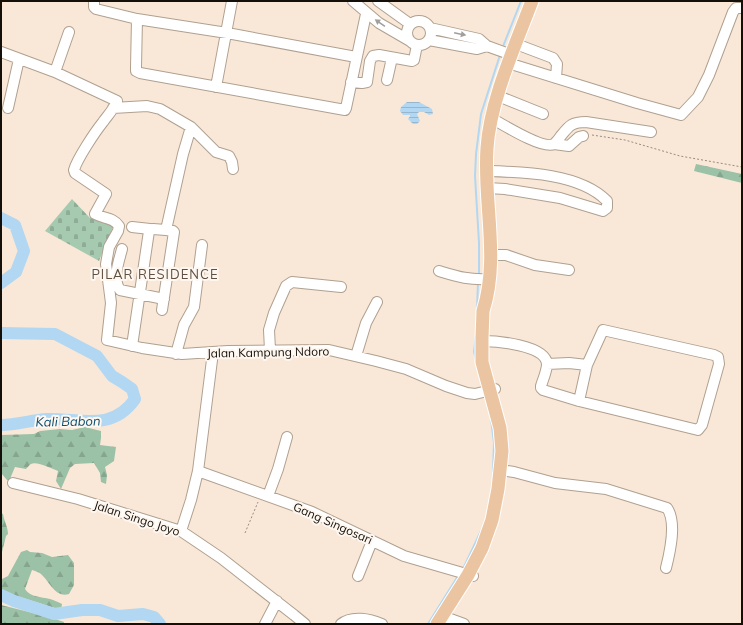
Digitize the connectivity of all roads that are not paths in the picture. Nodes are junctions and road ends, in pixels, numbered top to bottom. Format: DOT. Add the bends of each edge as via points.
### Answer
graph roads {
  1 [pos="94,1"];
  2 [pos="232,1"];
  3 [pos="378,1"];
  4 [pos="532,1"];
  5 [pos="355,2"];
  6 [pos="742,8"];
  7 [pos="366,14"];
  8 [pos="137,19"];
  9 [pos="410,24"];
  10 [pos="430,28"];
  11 [pos="69,32"];
  12 [pos="227,33"];
  13 [pos="429,40"];
  14 [pos="413,43"];
  15 [pos="490,48"];
  16 [pos="1,52"];
  17 [pos="511,54"];
  18 [pos="356,57"];
  19 [pos="392,58"];
  20 [pos="19,59"];
  21 [pos="55,72"];
  22 [pos="556,78"];
  23 [pos="387,80"];
  24 [pos="351,82"];
  25 [pos="216,87"];
  26 [pos="498,96"];
  27 [pos="8,108"];
  28 [pos="113,108"];
  29 [pos="543,114"];
  30 [pos="491,118"];
  31 [pos="191,127"];
  32 [pos="651,132"];
  33 [pos="583,136"];
  34 [pos="554,144"];
  35 [pos="233,169"];
  36 [pos="486,171"];
  37 [pos="487,188"];
  38 [pos="132,227"];
  39 [pos="150,229"];
  40 [pos="166,230"];
  41 [pos="202,245"];
  42 [pos="122,249"];
  43 [pos="490,255"];
  44 [pos="569,270"];
  45 [pos="439,271"];
  46 [pos="486,279"];
  47 [pos="342,287"];
  48 [pos="139,294"];
  49 [pos="164,299"];
  50 [pos="377,302"];
  51 [pos="162,310"];
  52 [pos="484,341"];
  53 [pos="132,346"];
  54 [pos="270,350"];
  55 [pos="213,352"];
  56 [pos="179,354"];
  57 [pos="356,356"];
  58 [pos="547,364"];
  59 [pos="588,365"];
  60 [pos="488,391"];
  61 [pos="579,401"];
  62 [pos="287,437"];
  63 [pos="503,470"];
  64 [pos="198,471"];
  65 [pos="13,483"];
  66 [pos="265,495"];
  67 [pos="181,530"];
  68 [pos="372,541"];
  69 [pos="666,568"];
  70 [pos="469,575"];
  71 [pos="358,576"];
  72 [pos="277,601"];
  73 [pos="442,621"];
  74 [pos="264,624"];
  75 [pos="305,624"];
  76 [pos="341,624"];
  77 [pos="382,624"];
  78 [pos="464,624"];
  1 -- 8 [label="street" via="96,9"];
  2 -- 12 [label="street"];
  3 -- 9 [label="street"];
  4 -- 17 [label="main road"];
  5 -- 7 [label="street"];
  6 -- 22 [label="street" via="736,8 733,12 698,97 681,115"];
  14 -- 7 [label="street, one-way"];
  7 -- 18 [label="street"];
  8 -- 12 [label="street"];
  8 -- 25 [label="street" via="136,71"];
  9 -- 10 [label="street" via="421,21"];
  9 -- 14 [label="street" via="407,36"];
  10 -- 13 [label="street"];
  10 -- 15 [label="street, one-way" via="479,38"];
  11 -- 21 [label="street"];
  12 -- 18 [label="street"];
  12 -- 25 [label="street"];
  13 -- 14 [label="street" via="425,44"];
  13 -- 15 [label="street" via="476,49"];
  14 -- 19 [label="street" via="414,60"];
  15 -- 17 [label="street"];
  16 -- 20 [label="street"];
  17 -- 22 [label="street"];
  17 -- 22 [label="street" via="553,58 557,64"];
  17 -- 26 [label="main road"];
  18 -- 24 [label="street"];
  19 -- 23 [label="street"];
  19 -- 24 [label="street" via="373,56 367,82"];
  20 -- 21 [label="street"];
  20 -- 27 [label="street"];
  21 -- 28 [label="street" via="115,99"];
  24 -- 25 [label="street" via="345,110"];
  26 -- 29 [label="street"];
  26 -- 30 [label="main road"];
  28 -- 31 [label="street" via="153,106"];
  28 -- 53 [label="street, Jalan Kampung Ndoro" via="74,170 106,194 95,214 110,218 119,226 109,247 106,264 111,303 107,340"];
  30 -- 34 [label="street" via="528,138 545,144"];
  30 -- 36 [label="main road" via="486,149"];
  31 -- 35 [label="street" via="216,152 229,156"];
  31 -- 40 [label="street"];
  32 -- 34 [label="street" via="577,122 571,124"];
  33 -- 34 [label="street" via="569,146"];
  36 -- 37 [label="main road"];
  36 -- 37 [label="street" via="526,172 564,178 593,189 607,201 607,208 603,211 560,198"];
  37 -- 43 [label="main road"];
  38 -- 39 [label="street"];
  39 -- 40 [label="street"];
  39 -- 48 [label="street"];
  40 -- 49 [label="street" via="174,232"];
  41 -- 56 [label="street" via="194,307 184,325"];
  42 -- 48 [label="street" via="116,278 117,286 120,290"];
  43 -- 44 [label="street" via="506,255 535,265"];
  43 -- 46 [label="main road"];
  45 -- 46 [label="street" via="471,280"];
  46 -- 52 [label="main road" via="487,311"];
  47 -- 54 [label="street" via="289,283 272,319 269,330"];
  48 -- 49 [label="street"];
  48 -- 53 [label="street"];
  49 -- 51 [label="street"];
  50 -- 57 [label="street" via="366,323"];
  52 -- 58 [label="street" via="533,349 543,355"];
  52 -- 60 [label="main road" via="488,364"];
  53 -- 56 [label="street, Jalan Kampung Ndoro"];
  54 -- 55 [label="street, Jalan Kampung Ndoro"];
  54 -- 57 [label="street, Jalan Kampung Ndoro" via="325,350"];
  55 -- 56 [label="street, Jalan Kampung Ndoro"];
  55 -- 64 [label="street"];
  57 -- 60 [label="street, Jalan Kampung Ndoro" via="406,369 460,391 472,394"];
  58 -- 59 [label="street"];
  58 -- 61 [label="street" via="541,388"];
  59 -- 61 [label="street"];
  59 -- 61 [label="street" via="603,330 714,355 718,357 719,364 702,425 698,430"];
  60 -- 63 [label="main road" via="504,420 506,435"];
  62 -- 66 [label="street" via="278,469"];
  63 -- 69 [label="street" via="554,483 606,489 667,508 671,516 672,544"];
  63 -- 70 [label="main road" via="501,508 493,538 487,551"];
  64 -- 66 [label="street, Gang Singosari"];
  64 -- 67 [label="street"];
  65 -- 67 [label="street, Jalan Singo Joyo" via="78,499"];
  66 -- 68 [label="street, Gang Singosari" via="312,512"];
  67 -- 72 [label="street, Jalan Singo Joyo"];
  68 -- 70 [label="street, Gang Singosari" via="404,556"];
  68 -- 71 [label="street"];
  70 -- 73 [label="main road"];
  72 -- 74 [label="street"];
  72 -- 75 [label="street, Jalan Singo Joyo"];
  73 -- 78 [label="street"];
  76 -- 77 [label="street" via="364,619"];
}
